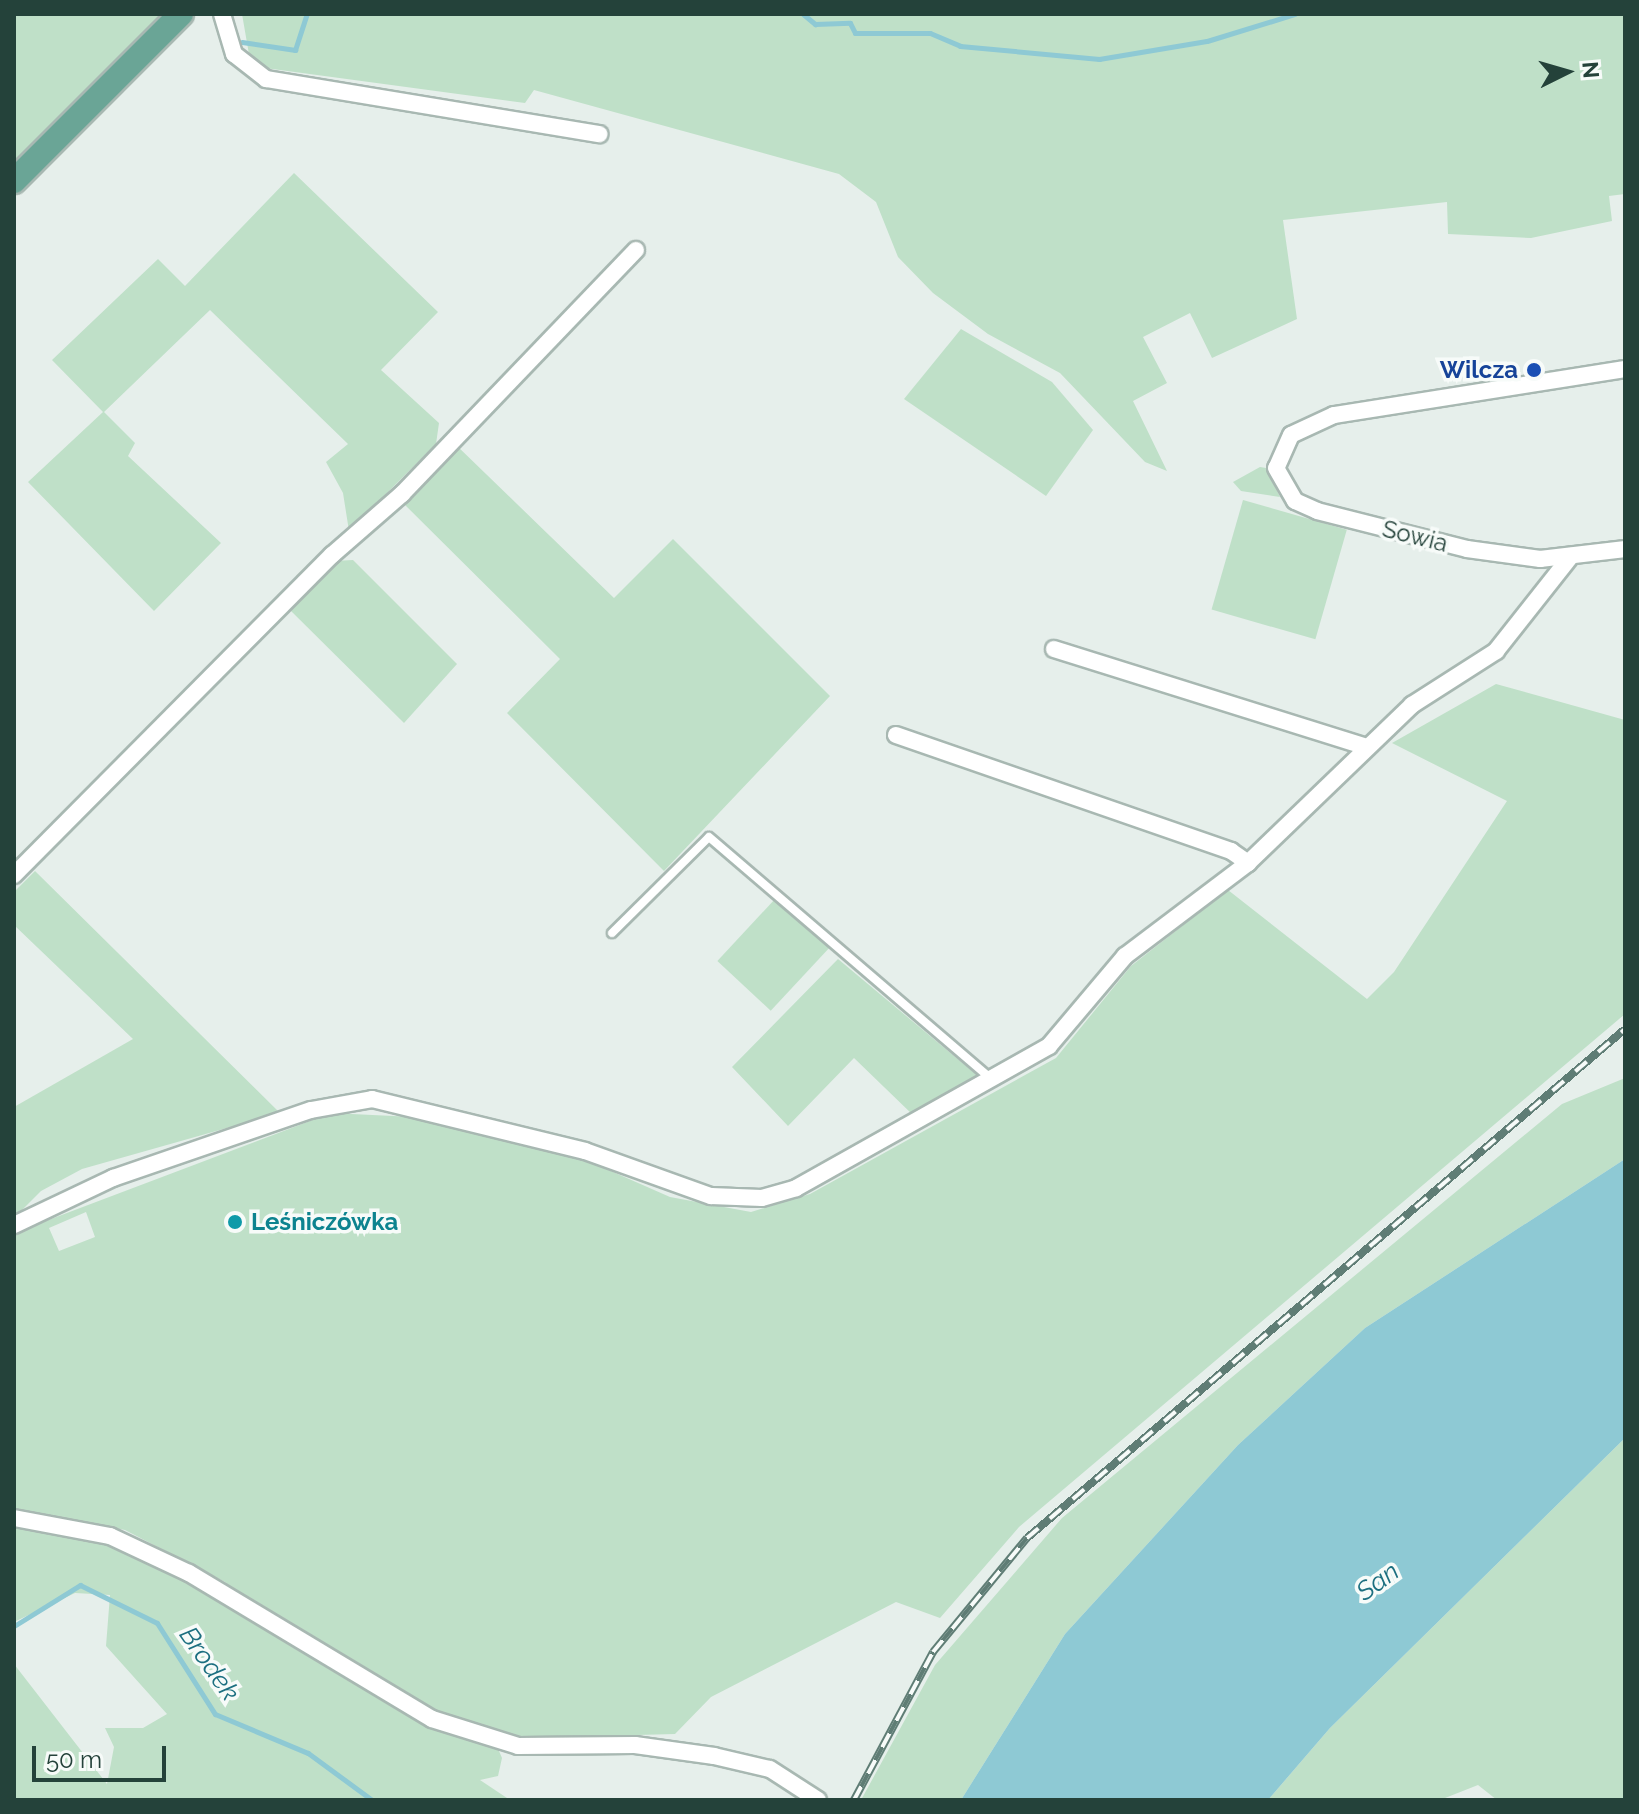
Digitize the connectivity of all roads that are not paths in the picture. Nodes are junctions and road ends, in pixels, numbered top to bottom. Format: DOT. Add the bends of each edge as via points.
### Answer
graph roads {
  1 [pos="181,14"];
  2 [pos="222,14"];
  3 [pos="600,134"];
  4 [pos="14,181"];
  5 [pos="636,250"];
  6 [pos="1625,369"];
  7 [pos="1625,549"];
  8 [pos="1571,556"];
  9 [pos="1054,649"];
  10 [pos="896,735"];
  11 [pos="1366,747"];
  12 [pos="1248,863"];
  13 [pos="14,875"];
  14 [pos="612,933"];
  15 [pos="990,1079"];
  16 [pos="14,1225"];
  17 [pos="14,1518"];
  18 [pos="818,1800"];
  1 -- 4 [label="main road"];
  2 -- 3 [label="street" via="234,54 266,79"];
  5 -- 13 [label="street" via="402,494 332,555"];
  6 -- 8 [label="street, Sowia" via="1363,408 1300,429 1279,450 1276,468 1295,501 1503,557"];
  7 -- 8 [label="street, Sowia"];
  8 -- 11 [label="street" via="1496,651 1412,705"];
  9 -- 11 [label="street"];
  10 -- 12 [label="street" via="1231,851"];
  11 -- 12 [label="street"];
  12 -- 15 [label="street" via="1125,956 1049,1046"];
  14 -- 15 [label="lane" via="709,837"];
  15 -- 16 [label="street" via="817,1178 762,1198 711,1196 585,1151 372,1099 311,1110 113,1178"];
  17 -- 18 [label="street" via="110,1536 189,1573 386,1695 477,1734 518,1746 635,1745 714,1756 770,1769"];
}
